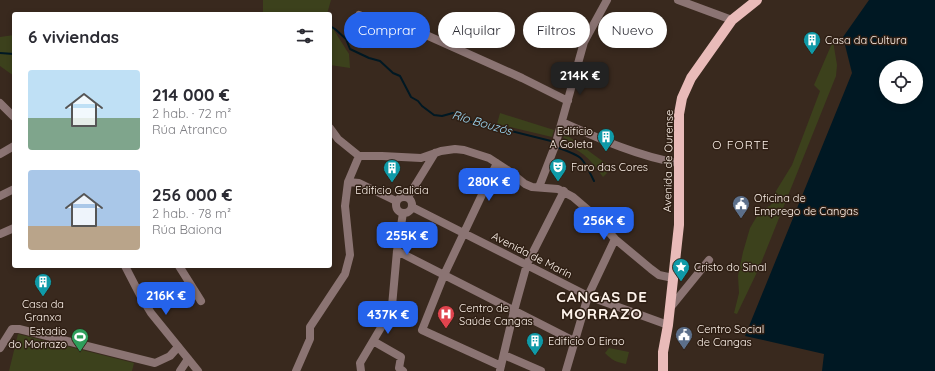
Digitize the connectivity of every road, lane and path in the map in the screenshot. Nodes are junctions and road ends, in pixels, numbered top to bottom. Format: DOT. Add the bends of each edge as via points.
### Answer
graph roads {
  1 [pos="607,0"];
  2 [pos="678,0"];
  3 [pos="757,0"];
  4 [pos="732,20"];
  5 [pos="430,37"];
  6 [pos="568,101"];
  7 [pos="0,102"];
  8 [pos="12,115"];
  9 [pos="562,122"];
  10 [pos="332,131"];
  11 [pos="12,147"];
  12 [pos="435,153"];
  13 [pos="0,154"];
  14 [pos="359,156"];
  15 [pos="497,163"];
  16 [pos="678,163"];
  17 [pos="348,182"];
  18 [pos="539,187"];
  19 [pos="12,190"];
  20 [pos="564,191"];
  21 [pos="0,196"];
  22 [pos="408,197"];
  23 [pos="396,201"];
  24 [pos="412,207"];
  25 [pos="403,213"];
  26 [pos="12,229"];
  27 [pos="463,233"];
  28 [pos="0,234"];
  29 [pos="615,238"];
  30 [pos="397,251"];
  31 [pos="709,260"];
  32 [pos="527,264"];
  33 [pos="126,268"];
  34 [pos="180,268"];
  35 [pos="444,274"];
  36 [pos="673,278"];
  37 [pos="588,296"];
  38 [pos="201,301"];
  39 [pos="670,308"];
  40 [pos="514,311"];
  41 [pos="668,325"];
  42 [pos="373,341"];
  43 [pos="574,341"];
  44 [pos="178,347"];
  45 [pos="0,348"];
  46 [pos="504,355"];
  47 [pos="188,359"];
  48 [pos="663,367"];
  49 [pos="500,368"];
  50 [pos="180,371"];
  51 [pos="198,371"];
  52 [pos="296,371"];
  53 [pos="361,371"];
  54 [pos="403,371"];
  55 [pos="541,371"];
  56 [pos="566,371"];
  1 -- 6 [label="street" via="584,42"];
  2 -- 4 [label="street"];
  3 -- 4 [label="main road, Avenida de Ourense"];
  4 -- 16 [label="main road, Avenida de Ourense" via="691,78 682,98 679,114"];
  5 -- 6 [label="street"];
  6 -- 9 [label="street"];
  7 -- 8 [label="street"];
  9 -- 16 [label="street" via="620,148"];
  9 -- 18 [label="street"];
  10 -- 14 [label="street"];
  11 -- 13 [label="street"];
  12 -- 14 [label="street" via="421,158"];
  12 -- 15 [label="street" via="464,150"];
  12 -- 22 [label="street"];
  14 -- 17 [label="street"];
  15 -- 18 [label="street" via="525,184"];
  15 -- 27 [label="street"];
  16 -- 36 [label="main road, Avenida de Ourense" via="679,225"];
  17 -- 23 [label="street" via="359,183"];
  17 -- 52 [label="street" via="345,206 350,255 345,274 310,327 310,339"];
  18 -- 20 [label="street"];
  19 -- 21 [label="street"];
  20 -- 29 [label="street" via="594,215"];
  20 -- 32 [label="street"];
  22 -- 23 [label="street" via="401,196"];
  22 -- 24 [label="street"];
  23 -- 25 [label="street" via="395,207"];
  24 -- 25 [label="street"];
  24 -- 27 [label="street, Avenida de Marín"];
  25 -- 30 [label="street"];
  26 -- 28 [label="street"];
  27 -- 32 [label="street, Avenida de Marín"];
  27 -- 35 [label="street"];
  29 -- 36 [label="street" via="651,269 660,275"];
  29 -- 37 [label="street"];
  30 -- 35 [label="street"];
  30 -- 42 [label="street" via="394,297 389,314"];
  31 -- 39 [label="street"];
  32 -- 37 [label="street, Avenida de Marín"];
  32 -- 40 [label="street"];
  33 -- 44 [label="street" via="151,313"];
  34 -- 38 [label="street"];
  35 -- 40 [label="street"];
  35 -- 49 [label="street" via="422,330"];
  36 -- 39 [label="main road, Avenida de Ourense"];
  37 -- 41 [label="street, Avenida de Marín"];
  37 -- 43 [label="street"];
  39 -- 41 [label="main road, Avenida de Ourense"];
  40 -- 43 [label="street"];
  40 -- 46 [label="street"];
  41 -- 48 [label="main road, Avenida de Ourense"];
  42 -- 53 [label="street" via="360,363"];
  42 -- 54 [label="street" via="401,357 399,368"];
  43 -- 56 [label="street"];
  44 -- 45 [label="street" via="170,356 155,363 12,329"];
  44 -- 47 [label="street"];
  46 -- 49 [label="street"];
  46 -- 55 [label="street"];
  47 -- 50 [label="street"];
  47 -- 51 [label="street"];
}
